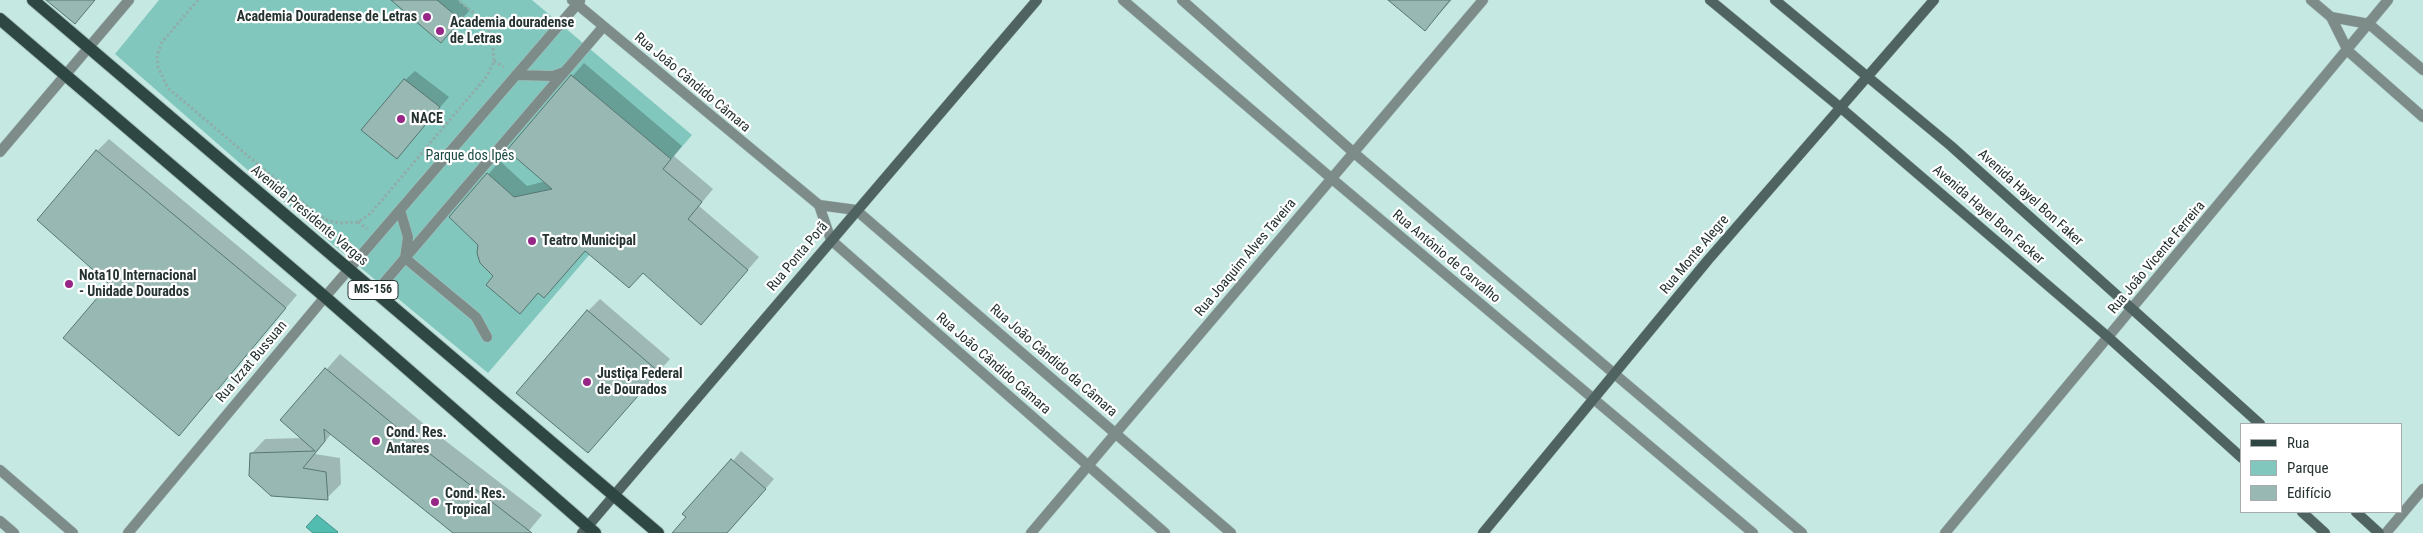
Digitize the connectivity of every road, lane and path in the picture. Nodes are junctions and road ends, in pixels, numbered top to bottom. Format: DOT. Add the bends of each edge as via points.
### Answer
graph roads {
  1 [pos="33,0"];
  2 [pos="129,0"];
  3 [pos="198,0"];
  4 [pos="458,0"];
  5 [pos="1037,0"];
  6 [pos="1123,0"];
  7 [pos="1182,0"];
  8 [pos="1483,0"];
  9 [pos="1710,0"];
  10 [pos="1776,0"];
  11 [pos="1934,0"];
  12 [pos="2311,0"];
  13 [pos="2388,0"];
  14 [pos="577,2"];
  15 [pos="2331,17"];
  16 [pos="0,19"];
  17 [pos="2369,24"];
  18 [pos="603,27"];
  19 [pos="89,48"];
  20 [pos="2348,51"];
  21 [pos="2423,70"];
  22 [pos="564,72"];
  23 [pos="65,75"];
  24 [pos="516,75"];
  25 [pos="1868,75"];
  26 [pos="1841,108"];
  27 [pos="2423,117"];
  28 [pos="0,152"];
  29 [pos="1354,152"];
  30 [pos="1331,178"];
  31 [pos="818,205"];
  32 [pos="400,210"];
  33 [pos="856,210"];
  34 [pos="831,240"];
  35 [pos="405,258"];
  36 [pos="349,269"];
  37 [pos="376,292"];
  38 [pos="325,297"];
  39 [pos="2133,308"];
  40 [pos="487,337"];
  41 [pos="2108,337"];
  42 [pos="1615,373"];
  43 [pos="1593,399"];
  44 [pos="2259,423"];
  45 [pos="1116,433"];
  46 [pos="2240,456"];
  47 [pos="1089,466"];
  48 [pos="0,470"];
  49 [pos="2423,489"];
  50 [pos="614,495"];
  51 [pos="2303,513"];
  52 [pos="2357,513"];
  53 [pos="2403,513"];
  54 [pos="2403,513"];
  55 [pos="0,521"];
  56 [pos="588,531"];
  57 [pos="14,533"];
  58 [pos="73,533"];
  59 [pos="128,533"];
  60 [pos="658,533"];
  61 [pos="1031,533"];
  62 [pos="1166,533"];
  63 [pos="1231,533"];
  64 [pos="1484,533"];
  65 [pos="1753,533"];
  66 [pos="1802,533"];
  67 [pos="1945,533"];
  68 [pos="2325,533"];
  69 [pos="2379,533"];
  70 [pos="2386,533"];
  1 -- 19 [label="main road, Avenida Presidente Vargas / MS-156"];
  2 -- 19 [label="street"];
  3 -- 4 [label="path" via="162,42 157,55 158,66 168,88 313,211 329,221 340,223 358,222 371,213 487,76 494,61 492,35 482,20"];
  5 -- 33 [label="street, Rua Ponta Porã"];
  6 -- 30 [label="street, Rua Antônio de Carvalho"];
  7 -- 29 [label="street, Rua Antônio de Carvalho"];
  8 -- 29 [label="street, Rua Joaquim Alves Taveira"];
  9 -- 26 [label="street, Avenida Hayel Bon Facker"];
  10 -- 25 [label="street, Avenida Hayel Bon Faker"];
  11 -- 25 [label="street, Rua Monte Alegre"];
  12 -- 15 [label="street"];
  13 -- 17 [label="street, Rua João Vicente Ferreira"];
  14 -- 18 [label="street, Rua João Cândido Câmara"];
  14 -- 24 [label="street, Rua Izzat Bussuan"];
  15 -- 17 [label="street"];
  15 -- 20 [label="street"];
  16 -- 23 [label="main road"];
  17 -- 20 [label="street, Rua João Vicente Ferreira"];
  17 -- 21 [label="street"];
  18 -- 22 [label="street"];
  18 -- 31 [label="street, Rua João Cândido Câmara"];
  19 -- 23 [label="street"];
  19 -- 36 [label="main road, Avenida Presidente Vargas / MS-156"];
  20 -- 27 [label="street"];
  20 -- 39 [label="street, Rua João Vicente Ferreira"];
  22 -- 24 [label="street" via="552,76"];
  22 -- 35 [label="street"];
  23 -- 28 [label="street"];
  23 -- 38 [label="main road"];
  24 -- 32 [label="street, Rua Izzat Bussuan"];
  25 -- 26 [label="street, Rua Monte Alegre"];
  25 -- 39 [label="street, Avenida Hayel Bon Faker"];
  26 -- 41 [label="street, Avenida Hayel Bon Facker"];
  26 -- 42 [label="street, Rua Monte Alegre" via="1708,260"];
  29 -- 30 [label="street, Rua Joaquim Alves Taveira"];
  29 -- 42 [label="street, Rua Antônio de Carvalho"];
  30 -- 43 [label="street, Rua Antônio de Carvalho"];
  30 -- 45 [label="street, Rua Joaquim Alves Taveira"];
  31 -- 33 [label="street"];
  31 -- 34 [label="street, Rua João Cândido Câmara"];
  32 -- 35 [label="street" via="408,237"];
  32 -- 36 [label="street, Rua Izzat Bussuan"];
  33 -- 34 [label="street, Rua Ponta Porã"];
  33 -- 45 [label="street, Rua João Cândido da Câmara"];
  34 -- 47 [label="street, Rua João Cândido Câmara"];
  34 -- 50 [label="street, Rua Ponta Porã"];
  35 -- 37 [label="street"];
  35 -- 40 [label="street" via="476,317"];
  36 -- 37 [label="main road, Avenida Presidente Vargas / MS-156"];
  36 -- 38 [label="street, Rua Izzat Bussuan"];
  37 -- 50 [label="main road, Avenida Presidente Vargas / MS-156"];
  38 -- 56 [label="main road"];
  38 -- 59 [label="street, Rua Izzat Bussuan"];
  39 -- 41 [label="street, Rua João Vicente Ferreira"];
  39 -- 44 [label="street, Avenida Hayel Bon Faker"];
  41 -- 46 [label="street, Avenida Hayel Bon Facker"];
  41 -- 67 [label="street, Rua João Vicente Ferreira"];
  42 -- 43 [label="street, Rua Monte Alegre"];
  42 -- 66 [label="street, Rua Antônio de Carvalho"];
  43 -- 64 [label="street, Rua Monte Alegre"];
  43 -- 65 [label="street, Rua Antônio de Carvalho"];
  45 -- 47 [label="street, Rua Joaquim Alves Taveira"];
  45 -- 63 [label="street, Rua João Cândido da Câmara"];
  47 -- 61 [label="street, Rua Joaquim Alves Taveira"];
  47 -- 62 [label="street, Rua João Cândido Câmara"];
  48 -- 58 [label="street"];
  49 -- 54 [label="street"];
  50 -- 56 [label="street, Rua Ponta Porã"];
  50 -- 60 [label="main road, Avenida Presidente Vargas / MS-156"];
  51 -- 68 [label="street"];
  52 -- 69 [label="street"];
  53 -- 70 [label="street"];
  55 -- 57 [label="street"];
}
